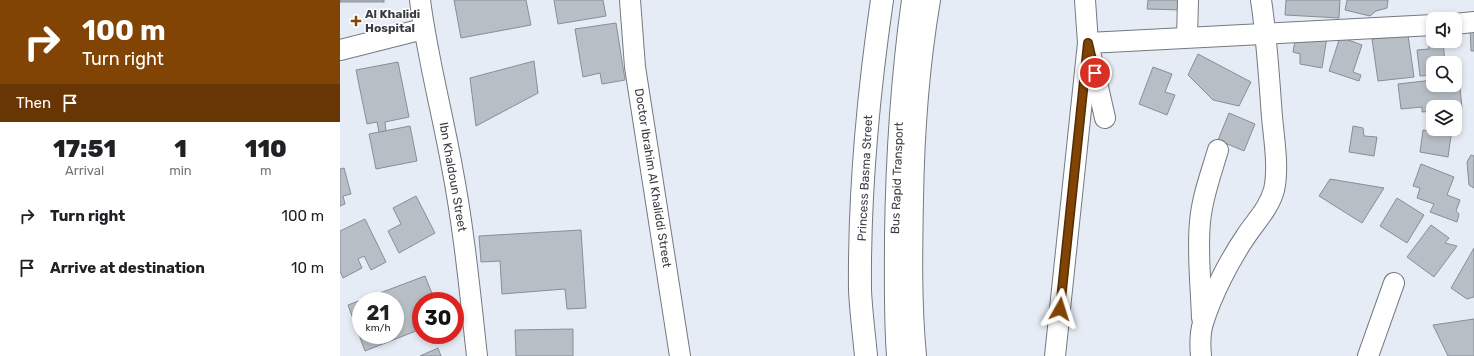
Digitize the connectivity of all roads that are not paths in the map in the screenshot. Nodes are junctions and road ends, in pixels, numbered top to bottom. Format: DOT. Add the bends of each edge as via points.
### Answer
graph roads {
  1 [pos="420,0"];
  2 [pos="630,0"];
  3 [pos="882,0"];
  4 [pos="912,0"];
  5 [pos="929,0"];
  6 [pos="1085,0"];
  7 [pos="1188,0"];
  8 [pos="1261,0"];
  9 [pos="1474,22"];
  10 [pos="1462,23"];
  11 [pos="1426,25"];
  12 [pos="423,29"];
  13 [pos="1266,34"];
  14 [pos="1187,37"];
  15 [pos="1088,43"];
  16 [pos="340,50"];
  17 [pos="1105,118"];
  18 [pos="1218,150"];
  19 [pos="1394,283"];
  20 [pos="1203,324"];
  21 [pos="477,356"];
  22 [pos="680,356"];
  23 [pos="866,356"];
  24 [pos="896,356"];
  25 [pos="915,356"];
  26 [pos="1055,356"];
  27 [pos="1200,356"];
  28 [pos="1368,356"];
  1 -- 12 [label="street, Ibn Khaldoun Street"];
  2 -- 22 [label="street, Doctor Ibrahim Al Khaliddi Street" via="635,67"];
  3 -- 23 [label="main road, Princess Basma Street" via="862,180 860,290"];
  4 -- 24 [label="street, Bus Rapid Transport" via="899,120 896,181"];
  5 -- 25 [label="main road" via="913,156 910,276"];
  6 -- 15 [label="street"];
  7 -- 14 [label="street"];
  8 -- 13 [label="street"];
  9 -- 10 [label="street"];
  11 -- 13 [label="street"];
  12 -- 16 [label="street"];
  12 -- 21 [label="street, Ibn Khaldoun Street" via="453,167"];
  13 -- 14 [label="street"];
  13 -- 20 [label="street" via="1275,151 1274,189 1266,208 1231,260"];
  14 -- 15 [label="street"];
  15 -- 17 [label="street"];
  15 -- 26 [label="street"];
  18 -- 20 [label="street" via="1204,195 1200,223 1199,267"];
  19 -- 28 [label="street"];
  20 -- 27 [label="street"];
}
